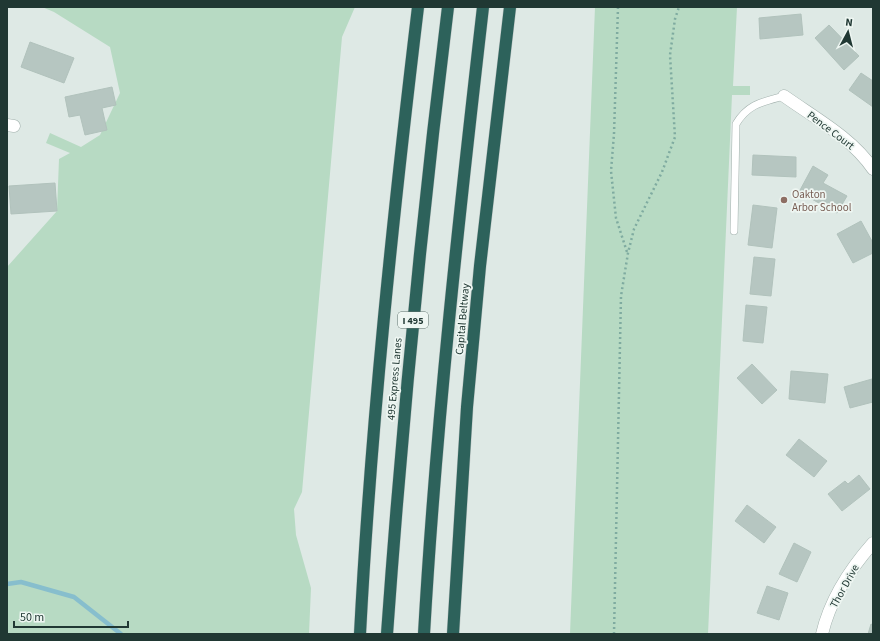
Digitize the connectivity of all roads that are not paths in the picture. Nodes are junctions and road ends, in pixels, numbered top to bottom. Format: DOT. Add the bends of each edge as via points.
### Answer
graph roads {
  1 [pos="418,7"];
  2 [pos="448,7"];
  3 [pos="482,7"];
  4 [pos="510,7"];
  5 [pos="784,96"];
  6 [pos="869,155"];
  7 [pos="873,169"];
  8 [pos="734,231"];
  9 [pos="873,543"];
  10 [pos="360,634"];
  11 [pos="388,634"];
  12 [pos="424,634"];
  13 [pos="453,634"];
  14 [pos="822,634"];
  1 -- 10 [label="highway, I 495" via="391,238"];
  2 -- 11 [label="highway, 495 Express Lanes / I 495" via="416,282"];
  3 -- 12 [label="highway" via="435,459"];
  4 -- 13 [label="highway, Capital Beltway" via="468,392"];
  5 -- 6 [label="street, Pence Court"];
  5 -- 8 [label="lane" via="758,103 743,112 736,124"];
  6 -- 7 [label="street, Pence Court"];
  9 -- 14 [label="street, Thor Drive" via="847,576 833,603"];
}
